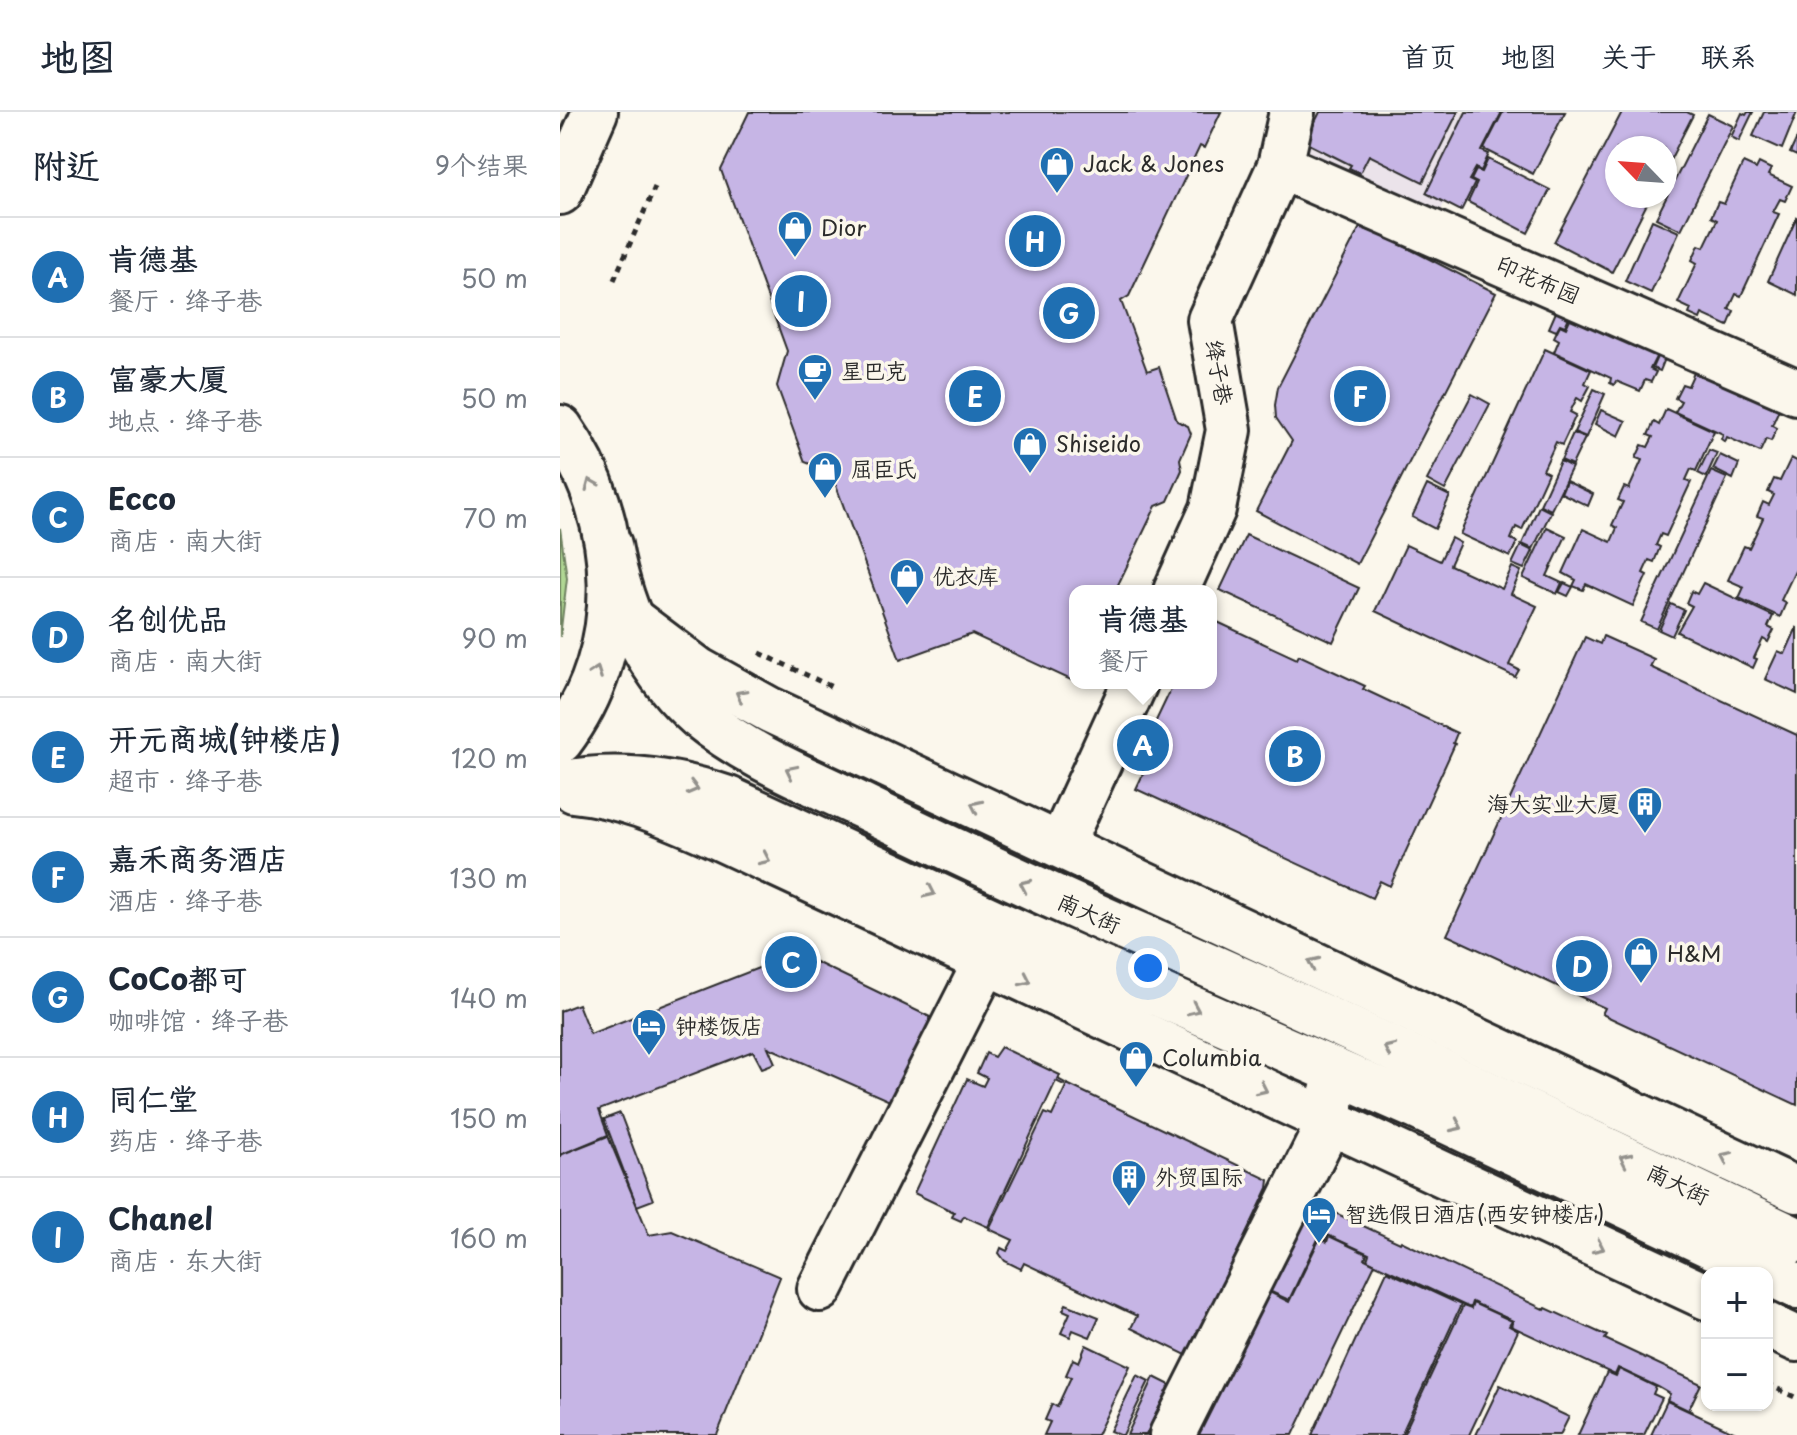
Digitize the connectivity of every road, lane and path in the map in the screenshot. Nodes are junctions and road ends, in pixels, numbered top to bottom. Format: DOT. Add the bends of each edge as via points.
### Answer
graph roads {
  1 [pos="595,112"];
  2 [pos="1292,112"];
  3 [pos="1280,166"];
  4 [pos="655,187"];
  5 [pos="560,192"];
  6 [pos="614,280"];
  7 [pos="1797,392"];
  8 [pos="560,428"];
  9 [pos="609,545"];
  10 [pos="1179,585"];
  11 [pos="629,618"];
  12 [pos="760,653"];
  13 [pos="832,687"];
  14 [pos="1132,689"];
  15 [pos="560,741"];
  16 [pos="560,786"];
  17 [pos="1061,845"];
  18 [pos="995,944"];
  19 [pos="1333,1069"];
  20 [pos="1330,1121"];
  21 [pos="1797,1190"];
  22 [pos="1797,1240"];
  23 [pos="1797,1286"];
  24 [pos="820,1289"];
  25 [pos="1701,1294"];
  26 [pos="1773,1328"];
  27 [pos="1797,1339"];
  28 [pos="1773,1387"];
  29 [pos="1797,1398"];
  30 [pos="1172,1435"];
  1 -- 5 [label="street"];
  2 -- 3 [label="street, 绛子巷"];
  3 -- 7 [label="street, 印花布园"];
  3 -- 10 [label="street, 绛子巷" via="1210,320 1229,430 1213,509"];
  4 -- 6 [label="path"];
  9 -- 8 [label="street, one-way" via="589,478"];
  9 -- 11 [label="street, 南大街"];
  15 -- 9 [label="street, one-way" via="586,698 600,661 609,623"];
  17 -- 11 [label="street, one-way" via="733,691"];
  22 -- 11 [label="street, 南大街, one-way" via="1241,980 1022,884 750,752 676,693"];
  12 -- 13 [label="path"];
  14 -- 17 [label="street"];
  16 -- 18 [label="street, 南大街, one-way" via="626,777 661,780 728,799"];
  21 -- 17 [label="street, one-way"];
  18 -- 19 [label="street, 南大街, one-way"];
  18 -- 20 [label="street, one-way"];
  18 -- 24 [label="street"];
  19 -- 20 [label="street"];
  19 -- 23 [label="street, 南大街, one-way"];
  20 -- 25 [label="street, one-way"];
  20 -- 30 [label="street"];
  26 -- 27 [label="street"];
  28 -- 29 [label="path"];
}
